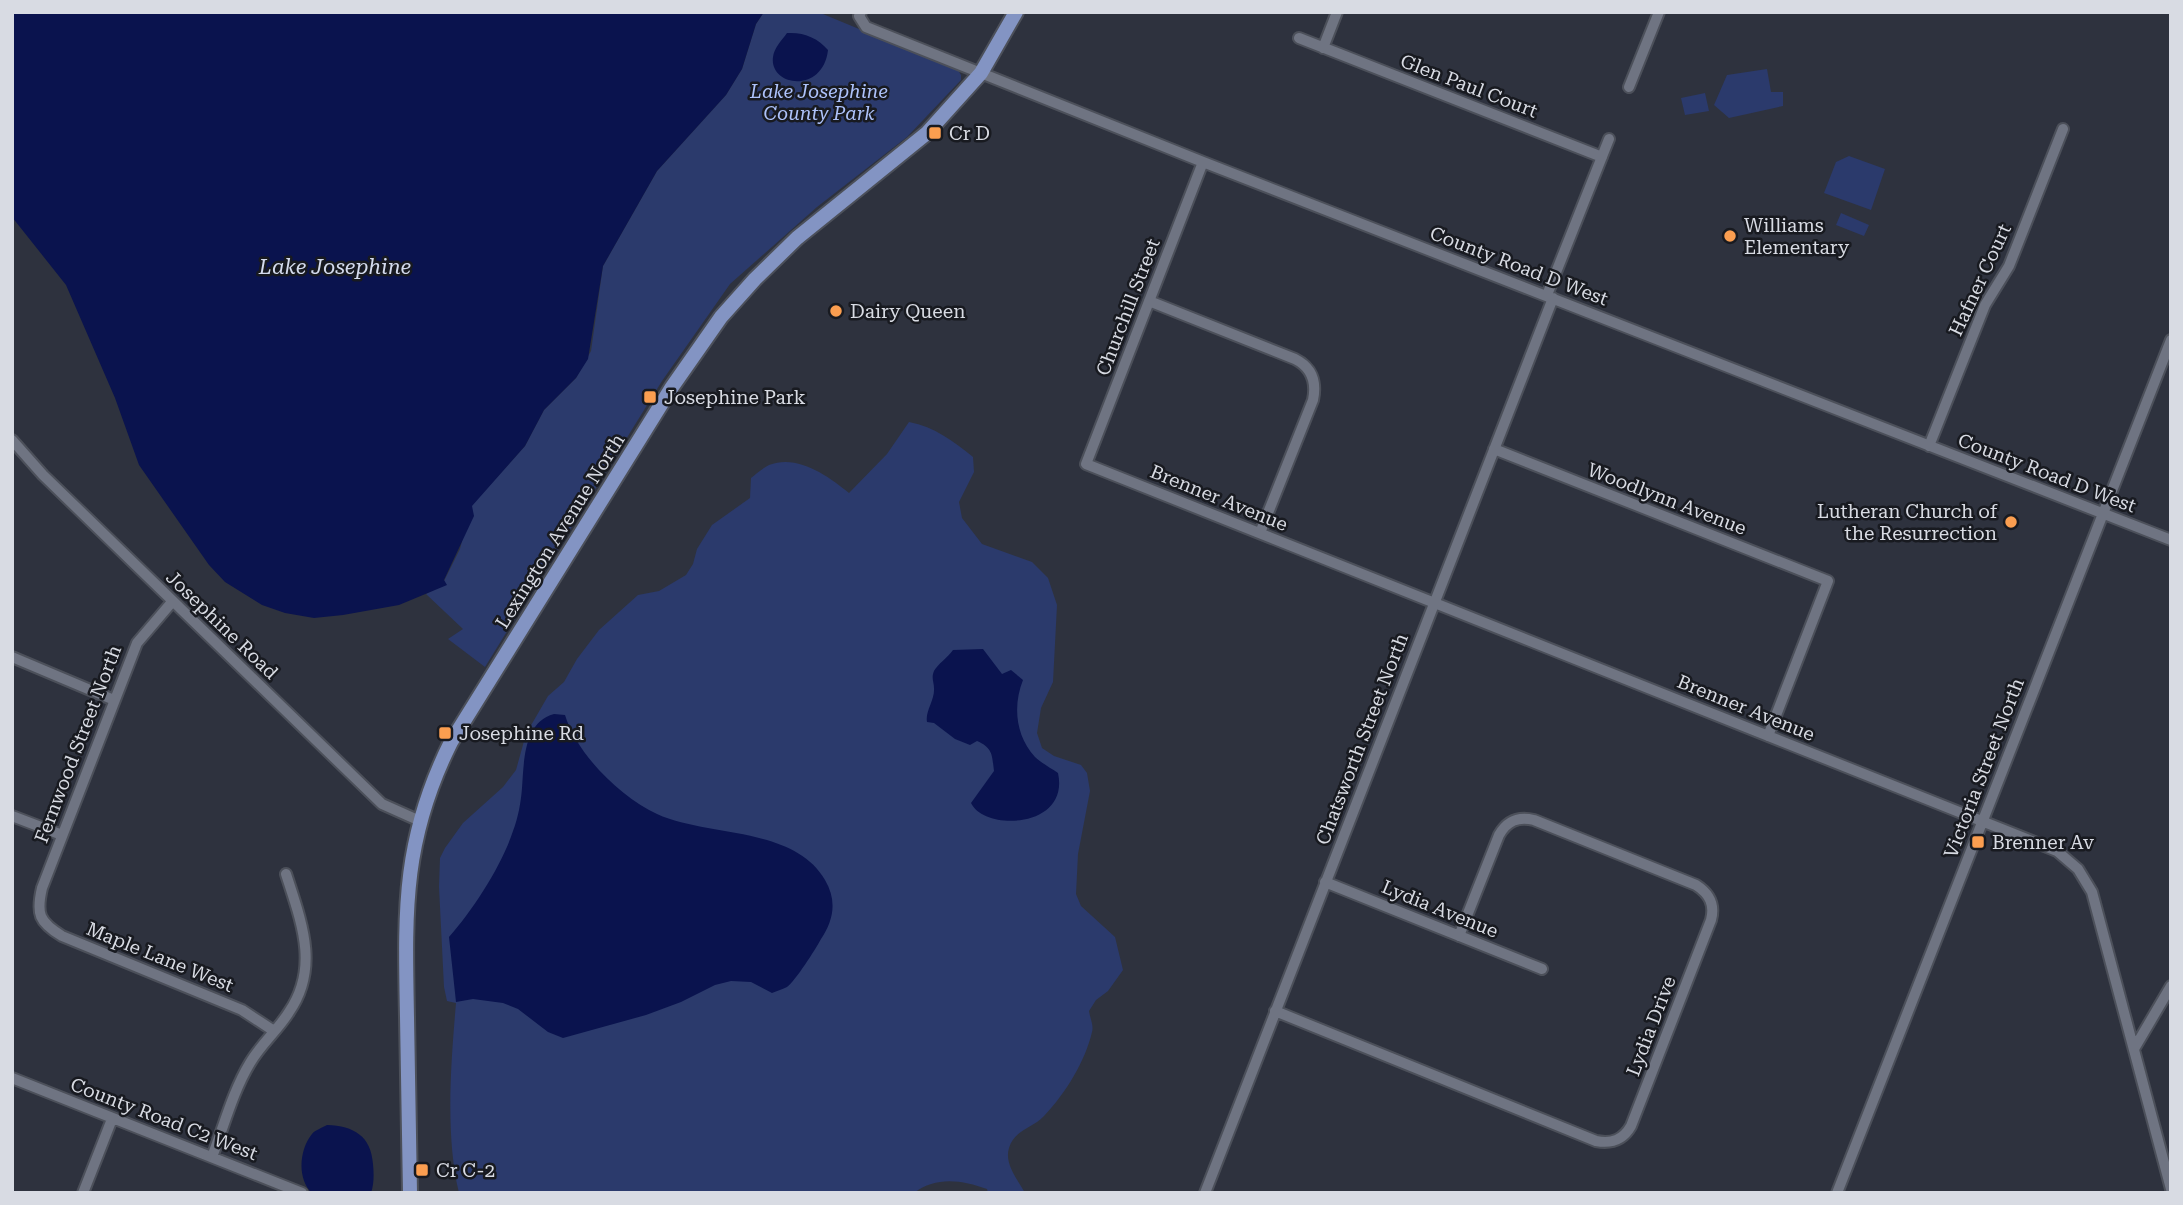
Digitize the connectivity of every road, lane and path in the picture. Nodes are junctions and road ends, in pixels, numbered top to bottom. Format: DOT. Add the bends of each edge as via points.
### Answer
graph roads {
  1 [pos="1016,12"];
  2 [pos="1337,12"];
  3 [pos="1659,12"];
  4 [pos="860,14"];
  5 [pos="1299,38"];
  6 [pos="1323,48"];
  7 [pos="981,73"];
  8 [pos="1629,87"];
  9 [pos="2063,129"];
  10 [pos="1609,139"];
  11 [pos="1602,157"];
  12 [pos="1203,162"];
  13 [pos="1550,297"];
  14 [pos="1149,302"];
  15 [pos="2171,340"];
  16 [pos="12,440"];
  17 [pos="1929,446"];
  18 [pos="1494,449"];
  19 [pos="1086,464"];
  20 [pos="2102,513"];
  21 [pos="1260,533"];
  22 [pos="2171,540"];
  23 [pos="172,602"];
  24 [pos="1434,603"];
  25 [pos="12,657"];
  26 [pos="114,700"];
  27 [pos="1768,736"];
  28 [pos="12,816"];
  29 [pos="420,821"];
  30 [pos="1982,821"];
  31 [pos="62,835"];
  32 [pos="286,874"];
  33 [pos="1325,882"];
  34 [pos="39,911"];
  35 [pos="1460,936"];
  36 [pos="1542,969"];
  37 [pos="2171,986"];
  38 [pos="1275,1011"];
  39 [pos="274,1031"];
  40 [pos="2134,1049"];
  41 [pos="12,1078"];
  42 [pos="112,1119"];
  43 [pos="212,1157"];
  44 [pos="2171,1189"];
  45 [pos="83,1193"];
  46 [pos="302,1193"];
  47 [pos="410,1193"];
  48 [pos="1205,1193"];
  49 [pos="1837,1193"];
  1 -- 7 [label="main road, Lexington Avenue North"];
  2 -- 6 [label="street"];
  3 -- 8 [label="street"];
  4 -- 7 [label="street, County Road D West" via="866,27"];
  5 -- 6 [label="street, Glen Paul Court"];
  6 -- 11 [label="street, Glen Paul Court"];
  7 -- 12 [label="street, County Road D West"];
  7 -- 29 [label="main road, Lexington Avenue North" via="927,133 790,245 715,324 457,731"];
  9 -- 17 [label="street, Hafner Court" via="2009,266 1985,305"];
  10 -- 11 [label="street, Chatsworth Street North"];
  11 -- 13 [label="street, Chatsworth Street North"];
  12 -- 13 [label="street, County Road D West"];
  12 -- 14 [label="street, Churchill Street"];
  13 -- 17 [label="street, County Road D West"];
  13 -- 18 [label="street, Chatsworth Street North"];
  14 -- 19 [label="street, Churchill Street"];
  14 -- 21 [label="street" via="1302,362 1312,375 1312,400"];
  15 -- 20 [label="street, Victoria Street North"];
  16 -- 23 [label="street, Josephine Road"];
  17 -- 20 [label="street, County Road D West"];
  18 -- 24 [label="street, Chatsworth Street North"];
  18 -- 27 [label="street, Woodlynn Avenue" via="1828,581"];
  19 -- 21 [label="street, Brenner Avenue"];
  20 -- 22 [label="street, County Road D West"];
  20 -- 30 [label="street, Victoria Street North"];
  21 -- 24 [label="street, Brenner Avenue"];
  23 -- 26 [label="street, Fernwood Street North" via="137,643"];
  23 -- 29 [label="street, Josephine Road" via="382,804"];
  24 -- 27 [label="street, Brenner Avenue"];
  24 -- 33 [label="street, Chatsworth Street North"];
  25 -- 26 [label="street"];
  26 -- 31 [label="street, Fernwood Street North"];
  27 -- 30 [label="street, Brenner Avenue"];
  28 -- 31 [label="street"];
  29 -- 47 [label="main road, Lexington Avenue North" via="405,928"];
  30 -- 40 [label="street, Brenner Avenue" via="2057,851 2086,880"];
  30 -- 49 [label="street, Victoria Street North"];
  31 -- 34 [label="street, Fernwood Street North" via="42,888"];
  32 -- 39 [label="street" via="304,933 307,965 300,995"];
  33 -- 35 [label="street, Lydia Avenue"];
  33 -- 38 [label="street, Chatsworth Street North"];
  34 -- 39 [label="street, Maple Lane West" via="43,921 62,936 242,1010"];
  35 -- 36 [label="street, Lydia Avenue"];
  35 -- 38 [label="street, Lydia Drive" via="1499,835 1509,823 1523,818 1696,885 1709,896 1712,918 1631,1126 1621,1138 1596,1141"];
  37 -- 40 [label="street"];
  38 -- 48 [label="street, Chatsworth Street North"];
  39 -- 43 [label="street" via="243,1076"];
  40 -- 44 [label="street, Brenner Avenue"];
  41 -- 42 [label="street, County Road C2 West"];
  42 -- 43 [label="street, County Road C2 West"];
  42 -- 45 [label="street"];
  43 -- 46 [label="street, County Road C2 West"];
}
